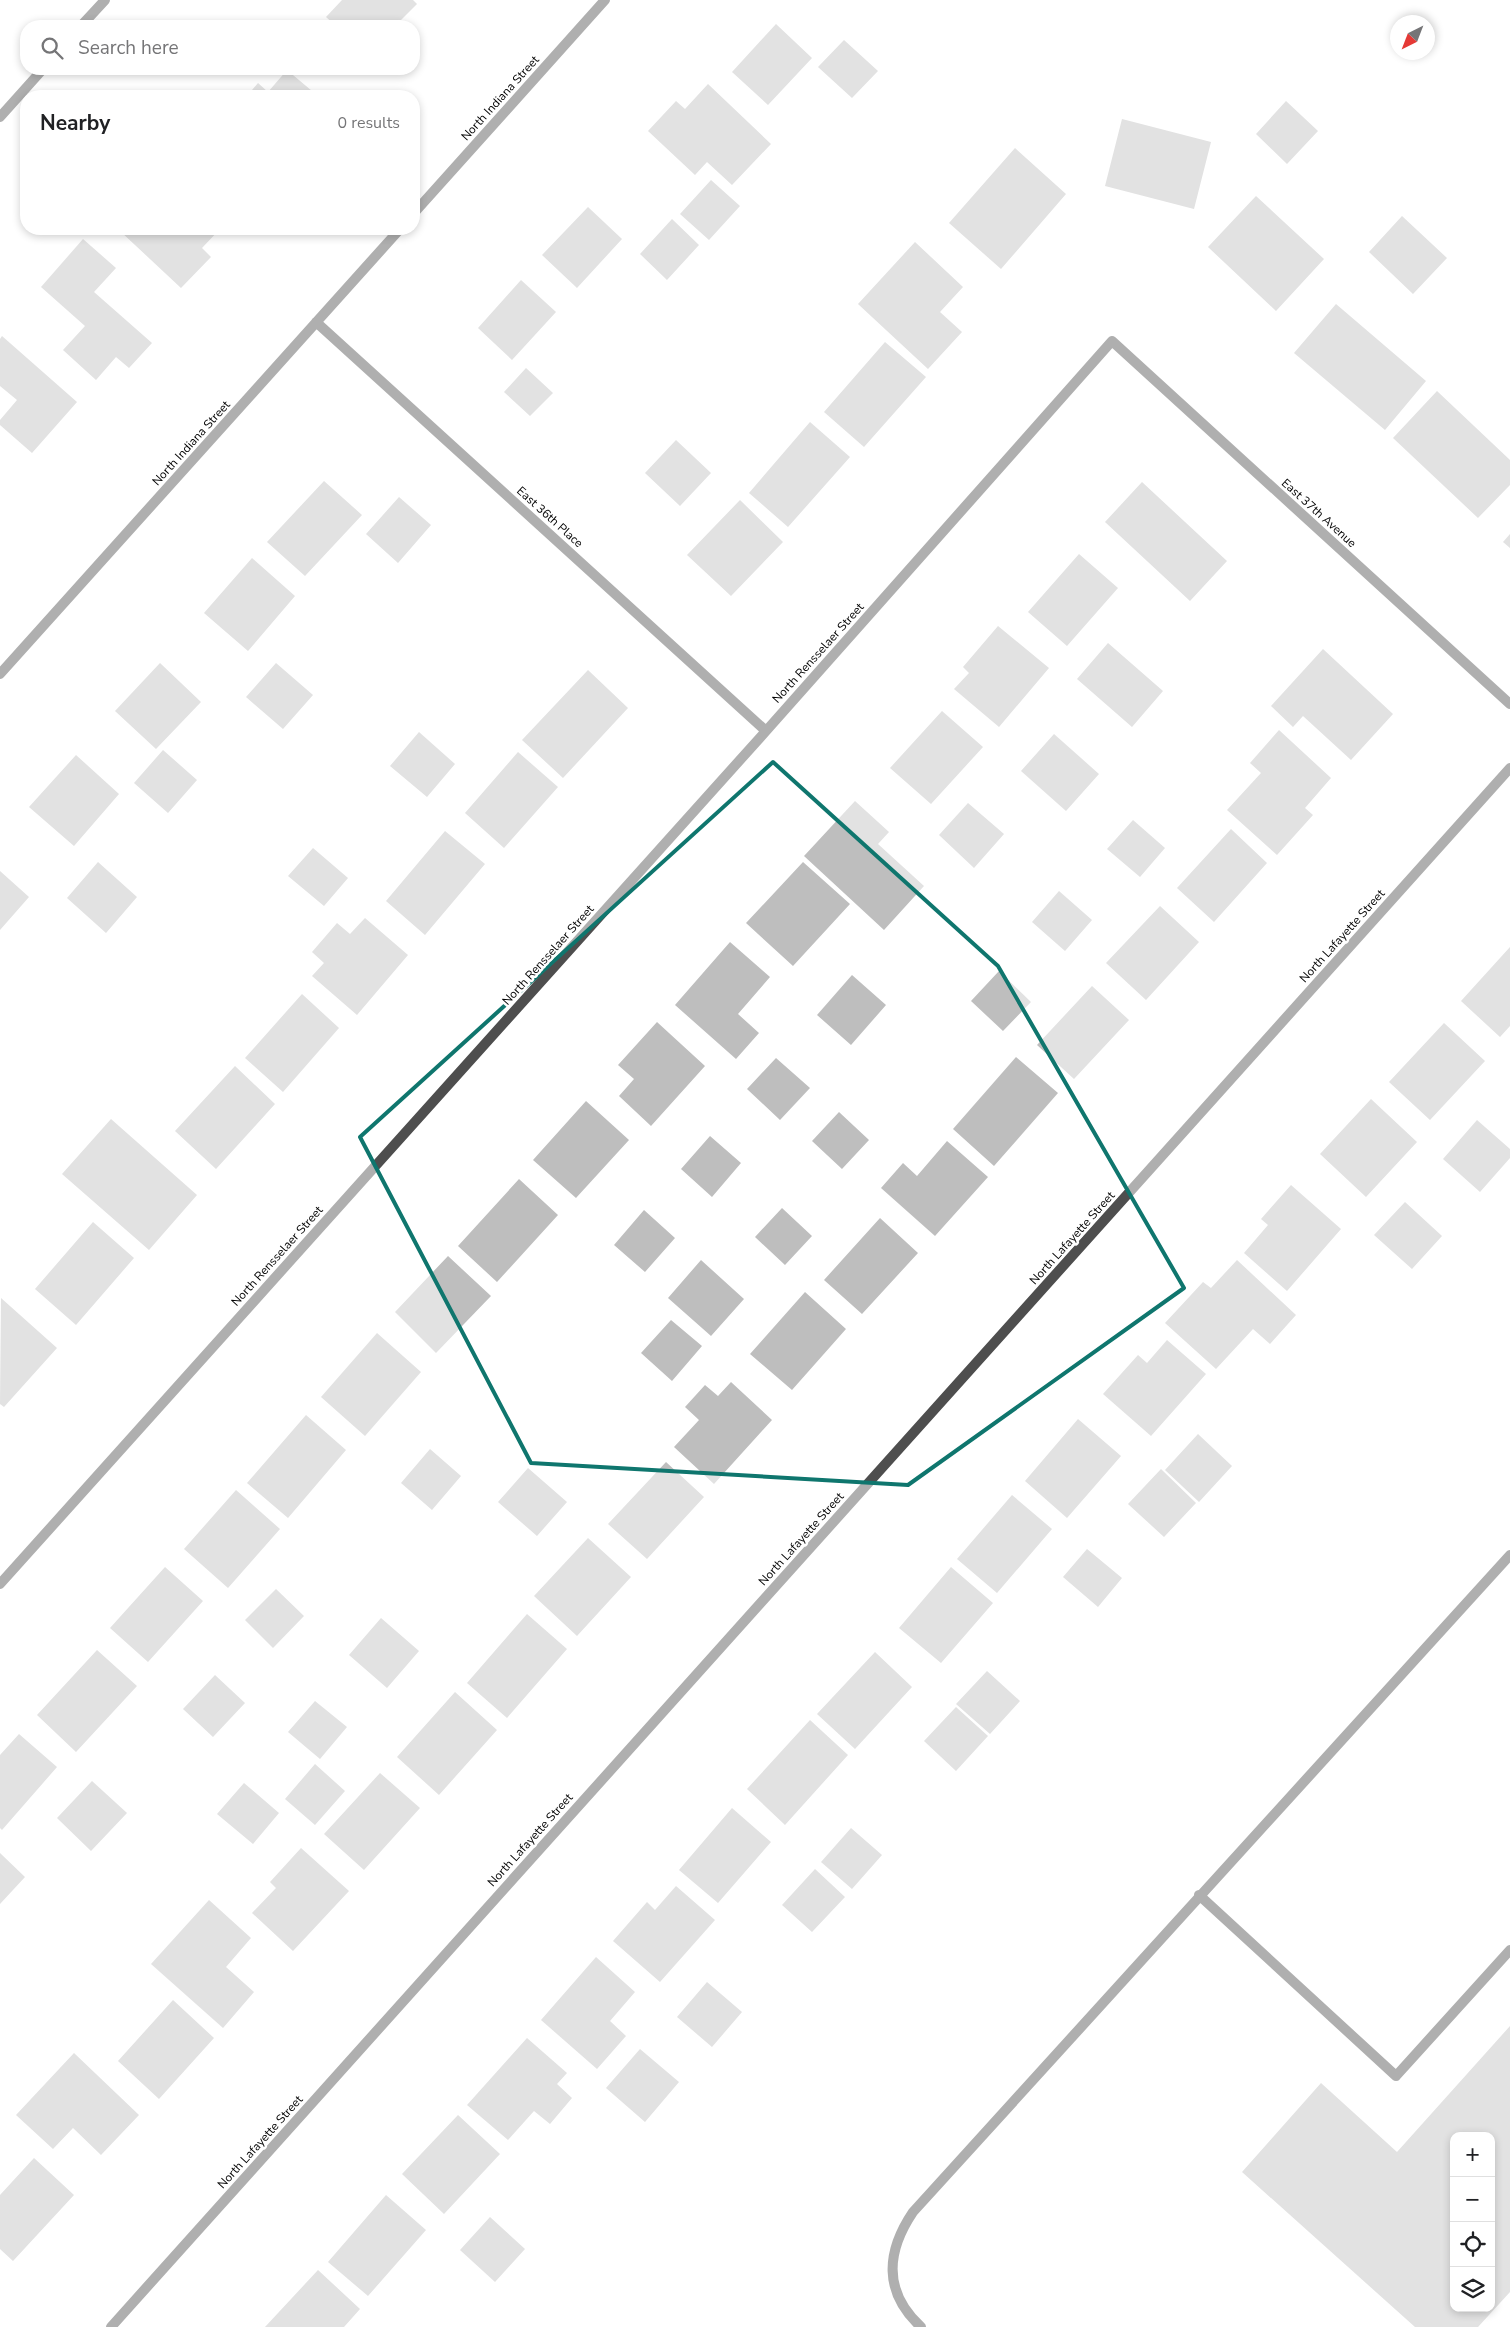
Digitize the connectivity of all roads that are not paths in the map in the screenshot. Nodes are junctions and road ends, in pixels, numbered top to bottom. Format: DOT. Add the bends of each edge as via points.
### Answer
graph roads {
  1 [pos="105,0"];
  2 [pos="605,0"];
  3 [pos="87,20"];
  4 [pos="38,75"];
  5 [pos="24,90"];
  6 [pos="20,95"];
  7 [pos="0,117"];
  8 [pos="420,207"];
  9 [pos="395,235"];
  10 [pos="316,322"];
  11 [pos="1112,341"];
  12 [pos="0,674"];
  13 [pos="1510,704"];
  14 [pos="766,731"];
  15 [pos="1510,768"];
  16 [pos="1510,1555"];
  17 [pos="0,1584"];
  18 [pos="1199,1895"];
  19 [pos="1510,1950"];
  20 [pos="111,2327"];
  21 [pos="921,2327"];
  1 -- 3 [label="street"];
  2 -- 8 [label="street, North Indiana Street"];
  4 -- 5 [label="street"];
  6 -- 7 [label="street"];
  9 -- 10 [label="street, North Indiana Street"];
  10 -- 12 [label="street, North Indiana Street"];
  10 -- 14 [label="street, East 36th Place"];
  11 -- 13 [label="street, East 37th Avenue"];
  11 -- 14 [label="street, North Rensselaer Street"];
  14 -- 17 [label="street, North Rensselaer Street"];
  15 -- 20 [label="street, North Lafayette Street"];
  16 -- 18 [label="street"];
  18 -- 19 [label="street" via="1396,2076"];
  18 -- 21 [label="street" via="913,2212 900,2231 893,2252 892,2274 904,2305"];
}
